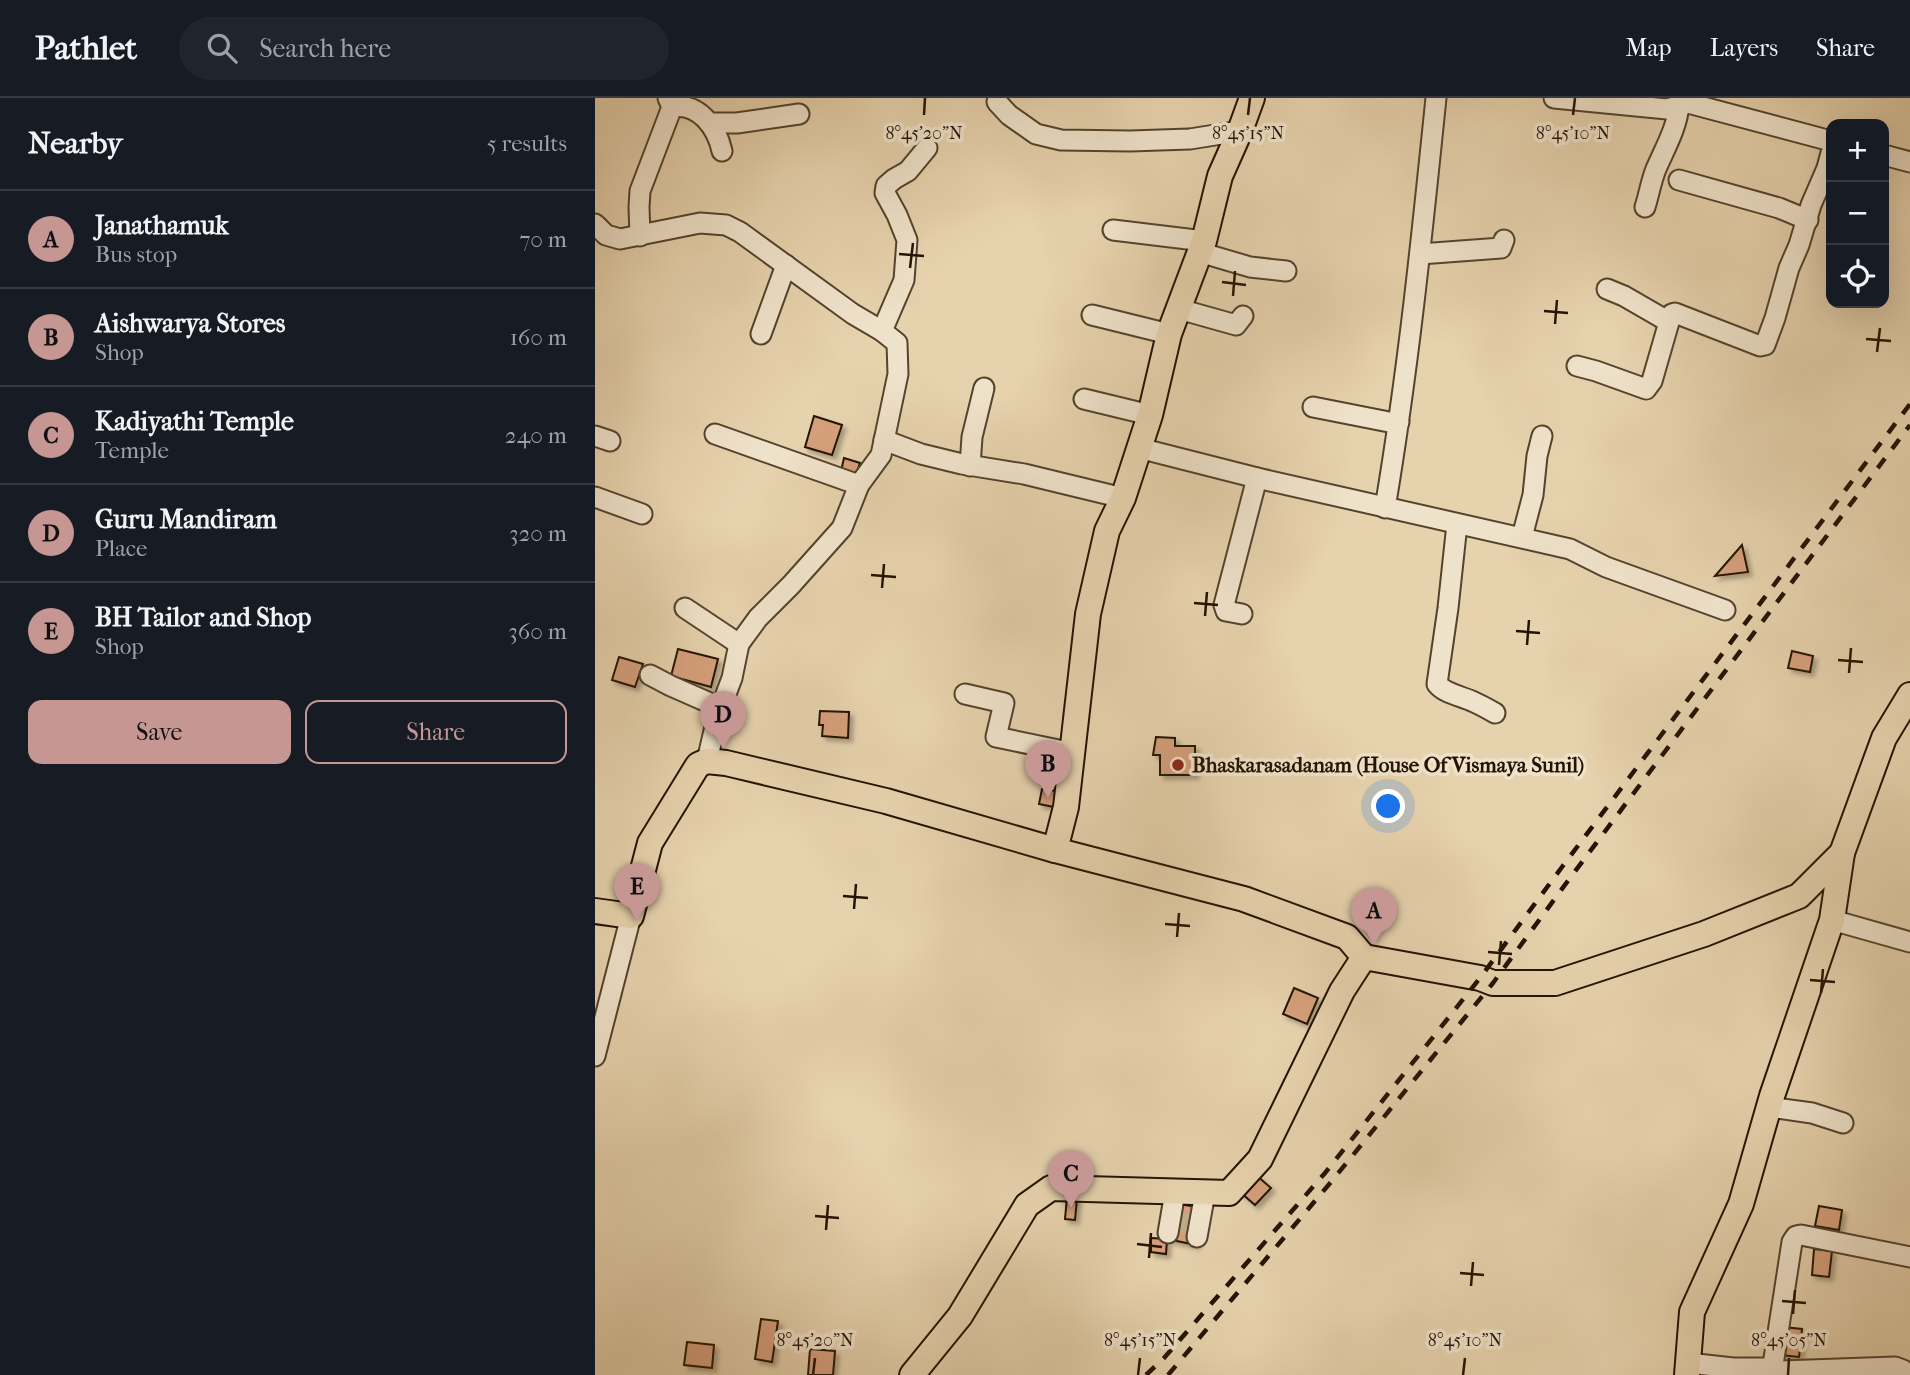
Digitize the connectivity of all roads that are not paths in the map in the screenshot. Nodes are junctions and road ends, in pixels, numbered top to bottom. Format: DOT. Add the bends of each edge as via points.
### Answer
graph roads {
  1 [pos="1252,98"];
  2 [pos="1436,98"];
  3 [pos="1554,98"];
  4 [pos="997,102"];
  5 [pos="678,103"];
  6 [pos="1679,105"];
  7 [pos="799,114"];
  8 [pos="710,123"];
  9 [pos="1240,131"];
  10 [pos="1826,140"];
  11 [pos="927,148"];
  12 [pos="722,151"];
  13 [pos="1889,156"];
  14 [pos="1910,162"];
  15 [pos="1826,170"];
  16 [pos="1679,180"];
  17 [pos="1645,207"];
  18 [pos="1808,220"];
  19 [pos="595,224"];
  20 [pos="1114,230"];
  21 [pos="640,236"];
  22 [pos="1504,240"];
  23 [pos="1201,246"];
  24 [pos="1420,254"];
  25 [pos="786,265"];
  26 [pos="1286,271"];
  27 [pos="1607,289"];
  28 [pos="1179,309"];
  29 [pos="1091,315"];
  30 [pos="1243,316"];
  31 [pos="1669,322"];
  32 [pos="883,331"];
  33 [pos="761,334"];
  34 [pos="1169,334"];
  35 [pos="1577,366"];
  36 [pos="984,388"];
  37 [pos="1084,398"];
  38 [pos="1313,407"];
  39 [pos="1150,415"];
  40 [pos="1399,422"];
  41 [pos="715,434"];
  42 [pos="1542,436"];
  43 [pos="884,440"];
  44 [pos="1139,448"];
  45 [pos="970,466"];
  46 [pos="1257,478"];
  47 [pos="859,485"];
  48 [pos="595,497"];
  49 [pos="1123,498"];
  50 [pos="1385,508"];
  51 [pos="642,514"];
  52 [pos="1457,524"];
  53 [pos="1522,537"];
  54 [pos="685,608"];
  55 [pos="1725,610"];
  56 [pos="1242,614"];
  57 [pos="739,644"];
  58 [pos="650,674"];
  59 [pos="965,694"];
  60 [pos="1910,695"];
  61 [pos="721,708"];
  62 [pos="1495,713"];
  63 [pos="1073,753"];
  64 [pos="707,761"];
  65 [pos="1055,850"];
  66 [pos="1842,853"];
  67 [pos="595,911"];
  68 [pos="631,916"];
  69 [pos="1832,920"];
  70 [pos="1910,942"];
  71 [pos="1364,957"];
  72 [pos="595,1056"];
  73 [pos="1769,1107"];
  74 [pos="1843,1123"];
  75 [pos="1175,1192"];
  76 [pos="1205,1193"];
  77 [pos="1168,1233"];
  78 [pos="1197,1237"];
  79 [pos="1910,1257"];
  80 [pos="1772,1366"];
  81 [pos="1688,1369"];
  82 [pos="1905,1370"];
  83 [pos="912,1375"];
  1 -- 9 [label="main road"];
  2 -- 24 [label="street"];
  3 -- 6 [label="street" via="1667,109"];
  4 -- 9 [label="street" via="1036,134 1061,140 1191,139"];
  5 -- 8 [label="street"];
  5 -- 21 [label="street" via="640,191"];
  6 -- 10 [label="street" via="1688,103"];
  6 -- 17 [label="street" via="1678,120"];
  7 -- 8 [label="street"];
  8 -- 12 [label="street"];
  9 -- 23 [label="main road" via="1220,176"];
  11 -- 32 [label="street" via="908,171 885,186 907,240 904,279"];
  13 -- 14 [label="street"];
  15 -- 18 [label="street"];
  16 -- 18 [label="street"];
  18 -- 31 [label="street" via="1765,345 1675,313"];
  19 -- 21 [label="street" via="615,238"];
  20 -- 23 [label="street"];
  21 -- 25 [label="street" via="700,223 726,225"];
  22 -- 24 [label="street" via="1501,248"];
  23 -- 26 [label="street" via="1250,267"];
  23 -- 28 [label="main road"];
  24 -- 40 [label="street"];
  25 -- 32 [label="street"];
  25 -- 33 [label="street"];
  27 -- 31 [label="street"];
  28 -- 30 [label="street" via="1236,325"];
  28 -- 34 [label="main road"];
  29 -- 34 [label="street"];
  31 -- 35 [label="street" via="1646,389"];
  32 -- 43 [label="street" via="897,343 898,374"];
  34 -- 39 [label="main road"];
  36 -- 45 [label="street"];
  37 -- 39 [label="street"];
  38 -- 40 [label="street"];
  39 -- 44 [label="main road"];
  40 -- 50 [label="street"];
  41 -- 47 [label="street"];
  42 -- 53 [label="street"];
  43 -- 45 [label="street"];
  43 -- 47 [label="street" via="881,455"];
  44 -- 46 [label="street"];
  44 -- 49 [label="main road"];
  45 -- 49 [label="street"];
  46 -- 50 [label="street"];
  46 -- 56 [label="street" via="1224,605 1226,611"];
  47 -- 57 [label="street" via="842,528"];
  48 -- 51 [label="street"];
  49 -- 63 [label="main road" via="1107,531 1088,614"];
  50 -- 52 [label="street"];
  52 -- 53 [label="street"];
  52 -- 62 [label="street" via="1437,684"];
  53 -- 55 [label="street" via="1570,549 1606,567"];
  54 -- 57 [label="street"];
  57 -- 61 [label="street"];
  58 -- 61 [label="street"];
  59 -- 63 [label="street" via="1004,703 996,737"];
  60 -- 66 [label="main road" via="1884,738"];
  61 -- 64 [label="street"];
  63 -- 65 [label="main road"];
  64 -- 65 [label="main road" via="886,800"];
  64 -- 68 [label="main road" via="698,765 650,843"];
  65 -- 71 [label="main road" via="1244,899 1347,937"];
  66 -- 69 [label="main road"];
  66 -- 71 [label="main road" via="1799,896 1704,934 1555,983 1493,983"];
  67 -- 68 [label="main road"];
  68 -- 72 [label="street"];
  69 -- 70 [label="street"];
  69 -- 73 [label="main road"];
  71 -- 76 [label="main road" via="1342,991 1260,1159 1229,1194"];
  73 -- 74 [label="street"];
  73 -- 81 [label="main road" via="1741,1204 1692,1312"];
  75 -- 76 [label="main road"];
  75 -- 77 [label="street"];
  75 -- 83 [label="main road" via="1051,1188 1027,1205 960,1315"];
  76 -- 78 [label="street"];
  79 -- 80 [label="street" via="1796,1236"];
  80 -- 81 [label="street"];
  80 -- 82 [label="street" via="1779,1371"];
}
